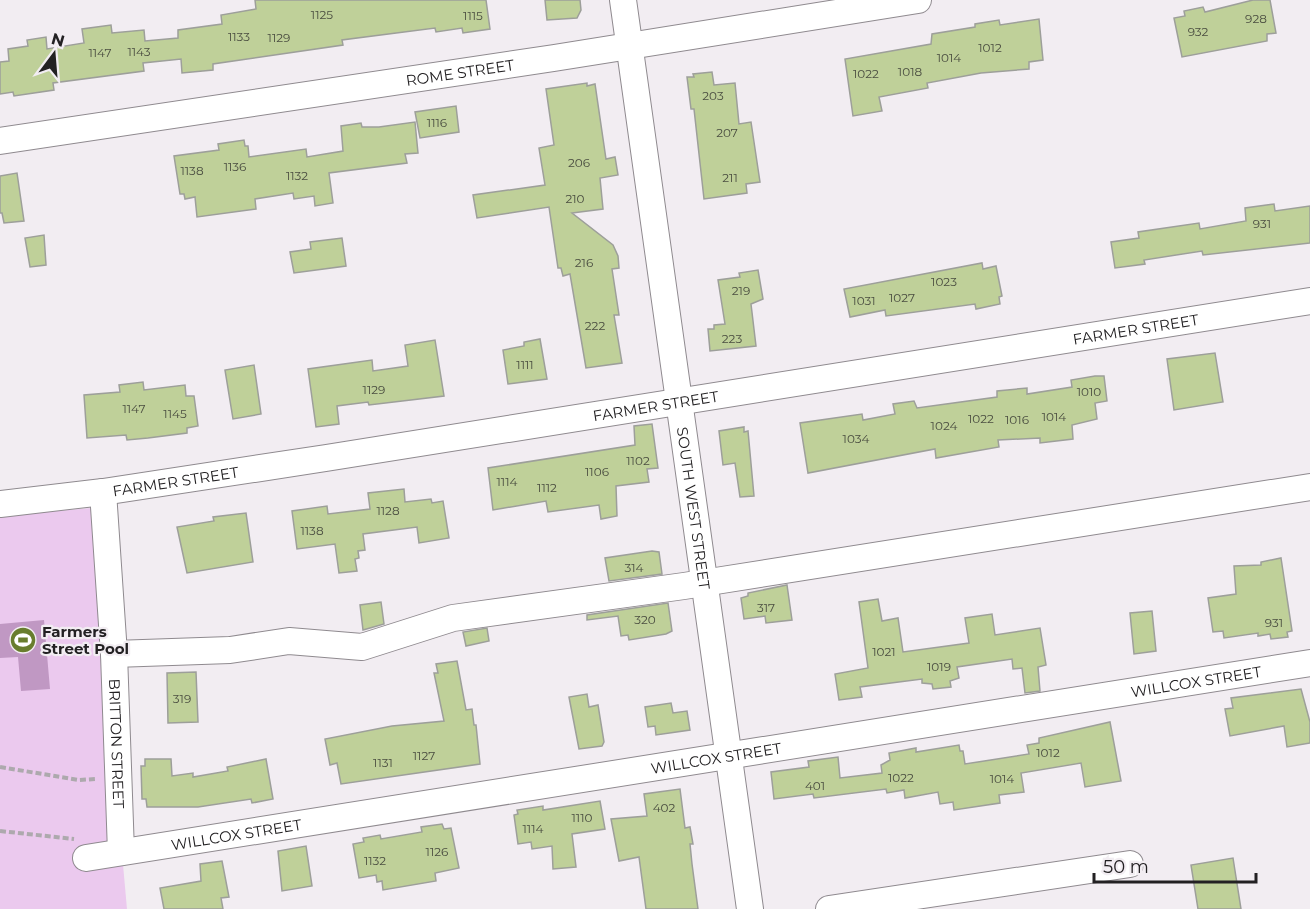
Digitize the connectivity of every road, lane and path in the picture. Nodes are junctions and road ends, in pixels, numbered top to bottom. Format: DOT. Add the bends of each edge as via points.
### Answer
graph roads {
  1 [pos="623,0"];
  2 [pos="918,0"];
  3 [pos="629,46"];
  4 [pos="0,141"];
  5 [pos="1310,301"];
  6 [pos="680,402"];
  7 [pos="1310,487"];
  8 [pos="104,492"];
  9 [pos="0,504"];
  10 [pos="705,583"];
  11 [pos="114,654"];
  12 [pos="1310,663"];
  13 [pos="729,756"];
  14 [pos="0,766"];
  15 [pos="118,778"];
  16 [pos="0,831"];
  17 [pos="83,849"];
  18 [pos="121,852"];
  19 [pos="1130,864"];
  20 [pos="750,909"];
  21 [pos="829,909"];
  1 -- 3 [label="street, SOUTH WEST STREET"];
  2 -- 3 [label="street, ROME STREET"];
  3 -- 4 [label="street, ROME STREET"];
  3 -- 6 [label="street, SOUTH WEST STREET"];
  5 -- 6 [label="street, FARMER STREET"];
  6 -- 8 [label="street, FARMER STREET"];
  6 -- 10 [label="street, SOUTH WEST STREET"];
  7 -- 10 [label="street"];
  8 -- 9 [label="street, FARMER STREET"];
  8 -- 11 [label="street, BRITTON STREET"];
  10 -- 11 [label="street" via="453,618 362,647 289,641 230,650"];
  10 -- 13 [label="street, SOUTH WEST STREET"];
  11 -- 15 [label="street, BRITTON STREET"];
  12 -- 13 [label="street, WILLCOX STREET"];
  13 -- 18 [label="street, WILLCOX STREET"];
  13 -- 20 [label="street, SOUTH WEST STREET"];
  14 -- 15 [label="path" via="80,780"];
  15 -- 18 [label="street, BRITTON STREET"];
  16 -- 17 [label="path"];
  17 -- 18 [label="street, WILLCOX STREET"];
  19 -- 21 [label="street"];
}
